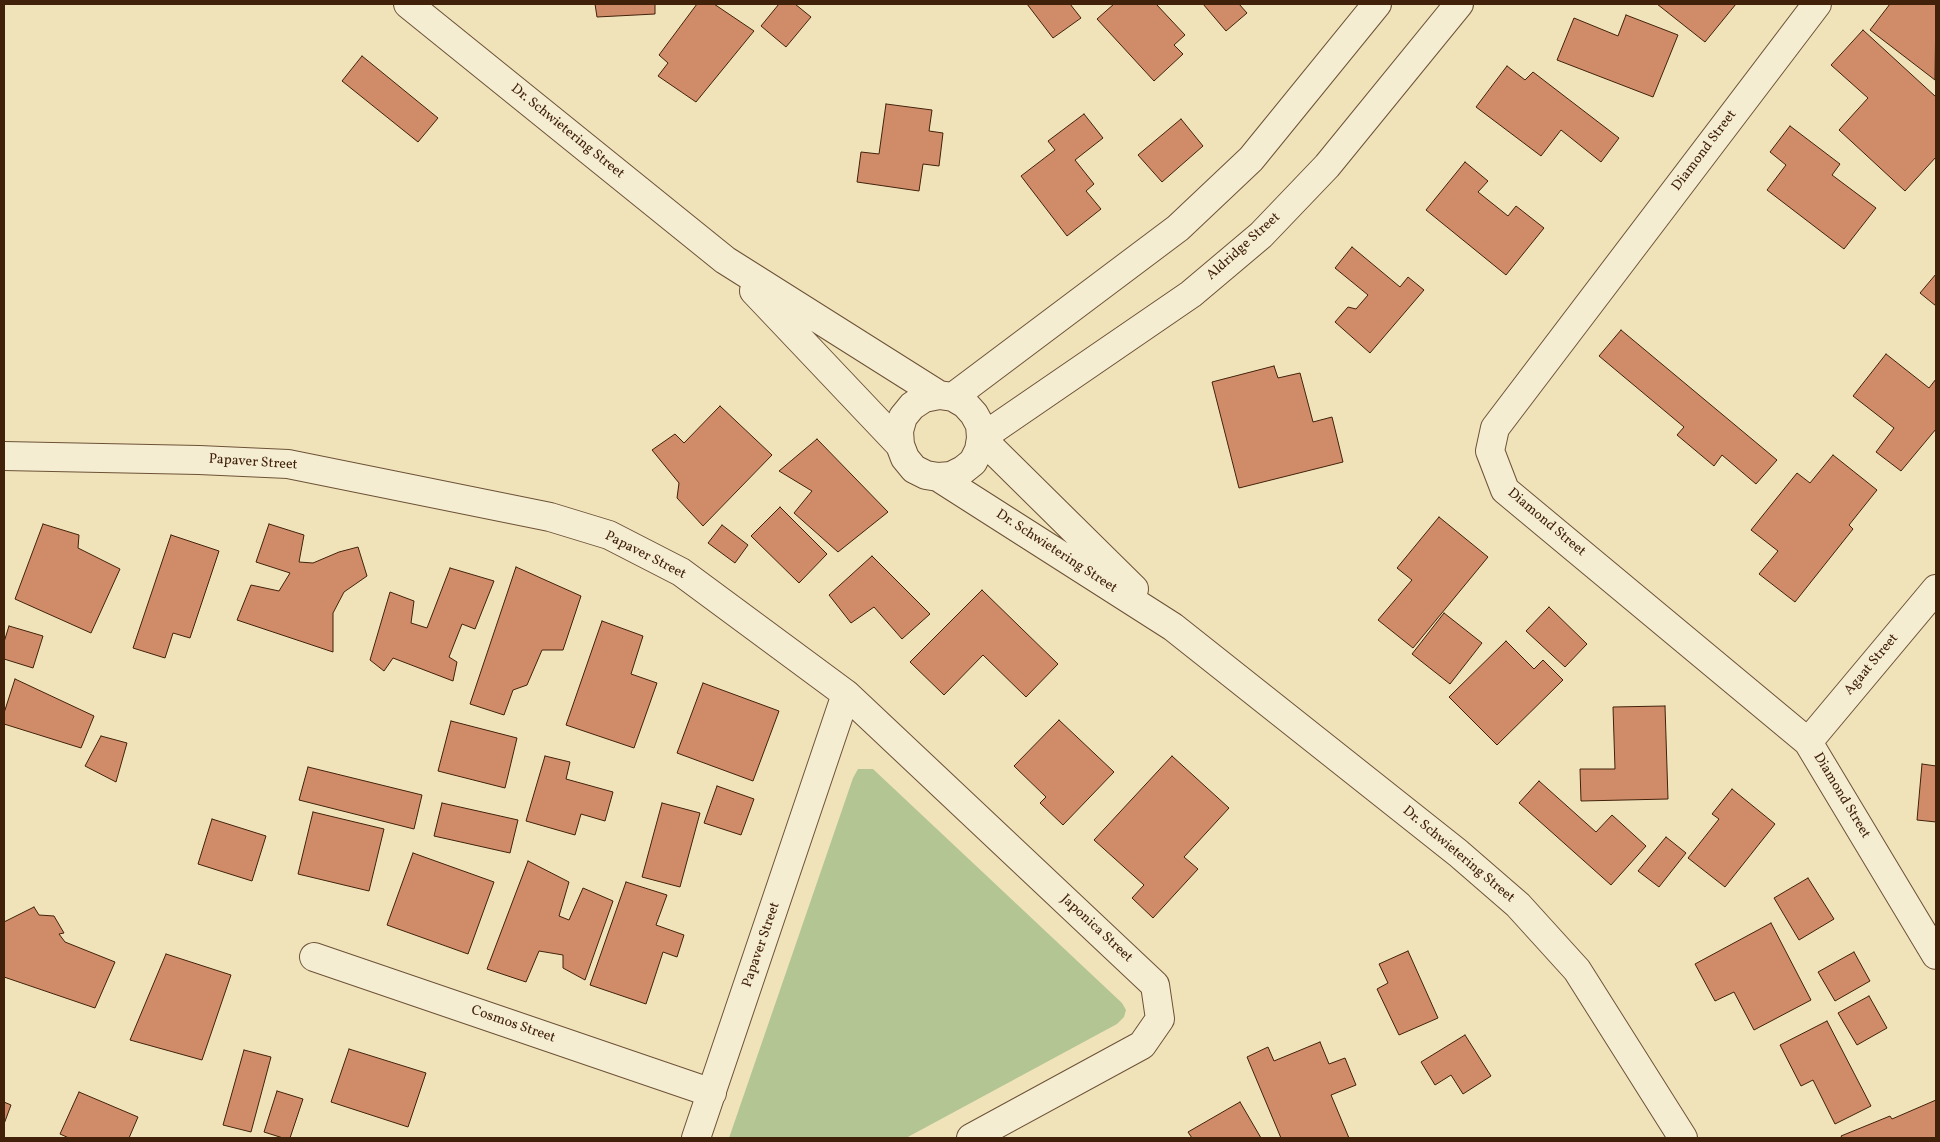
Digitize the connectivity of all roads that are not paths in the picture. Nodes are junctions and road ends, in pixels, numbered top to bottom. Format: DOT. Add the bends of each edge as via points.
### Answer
graph roads {
  1 [pos="408,4"];
  2 [pos="1378,4"];
  3 [pos="1459,4"];
  4 [pos="1817,4"];
  5 [pos="725,260"];
  6 [pos="946,396"];
  7 [pos="981,438"];
  8 [pos="900,445"];
  9 [pos="4,456"];
  10 [pos="938,478"];
  11 [pos="1936,589"];
  12 [pos="1173,627"];
  13 [pos="846,694"];
  14 [pos="1808,742"];
  15 [pos="1936,955"];
  16 [pos="314,957"];
  17 [pos="712,1093"];
  18 [pos="696,1138"];
  19 [pos="971,1138"];
  20 [pos="1683,1138"];
  1 -- 5 [label="street, Dr. Schwietering Street"];
  2 -- 6 [label="street" via="1251,159 1178,228"];
  3 -- 7 [label="street, Aldridge Street" via="1327,166 1261,235 1191,294"];
  4 -- 14 [label="street, Diamond Street" via="1495,428 1490,451 1505,490"];
  5 -- 6 [label="street, Dr. Schwietering Street"];
  5 -- 8 [label="street, Dr. Schwietering Street"];
  6 -- 7 [label="street" via="965,404 974,414 980,425"];
  6 -- 8 [label="street" via="924,398 912,406 903,417"];
  7 -- 10 [label="street" via="973,462 951,476"];
  7 -- 12 [label="street, Dr. Schwietering Street"];
  8 -- 10 [label="street" via="914,469"];
  9 -- 13 [label="street, Papaver Street" via="288,464 550,518 609,536 681,572"];
  10 -- 12 [label="street, Dr. Schwietering Street"];
  11 -- 14 [label="street, Agaat Street"];
  12 -- 20 [label="street, Dr. Schwietering Street" via="1458,853 1518,906 1577,970"];
  13 -- 17 [label="street, Papaver Street"];
  13 -- 19 [label="street, Japonica Street" via="1155,985 1160,1019 1142,1045"];
  14 -- 15 [label="street, Diamond Street"];
  16 -- 17 [label="street, Cosmos Street"];
  17 -- 18 [label="street, Papaver Street"];
}
